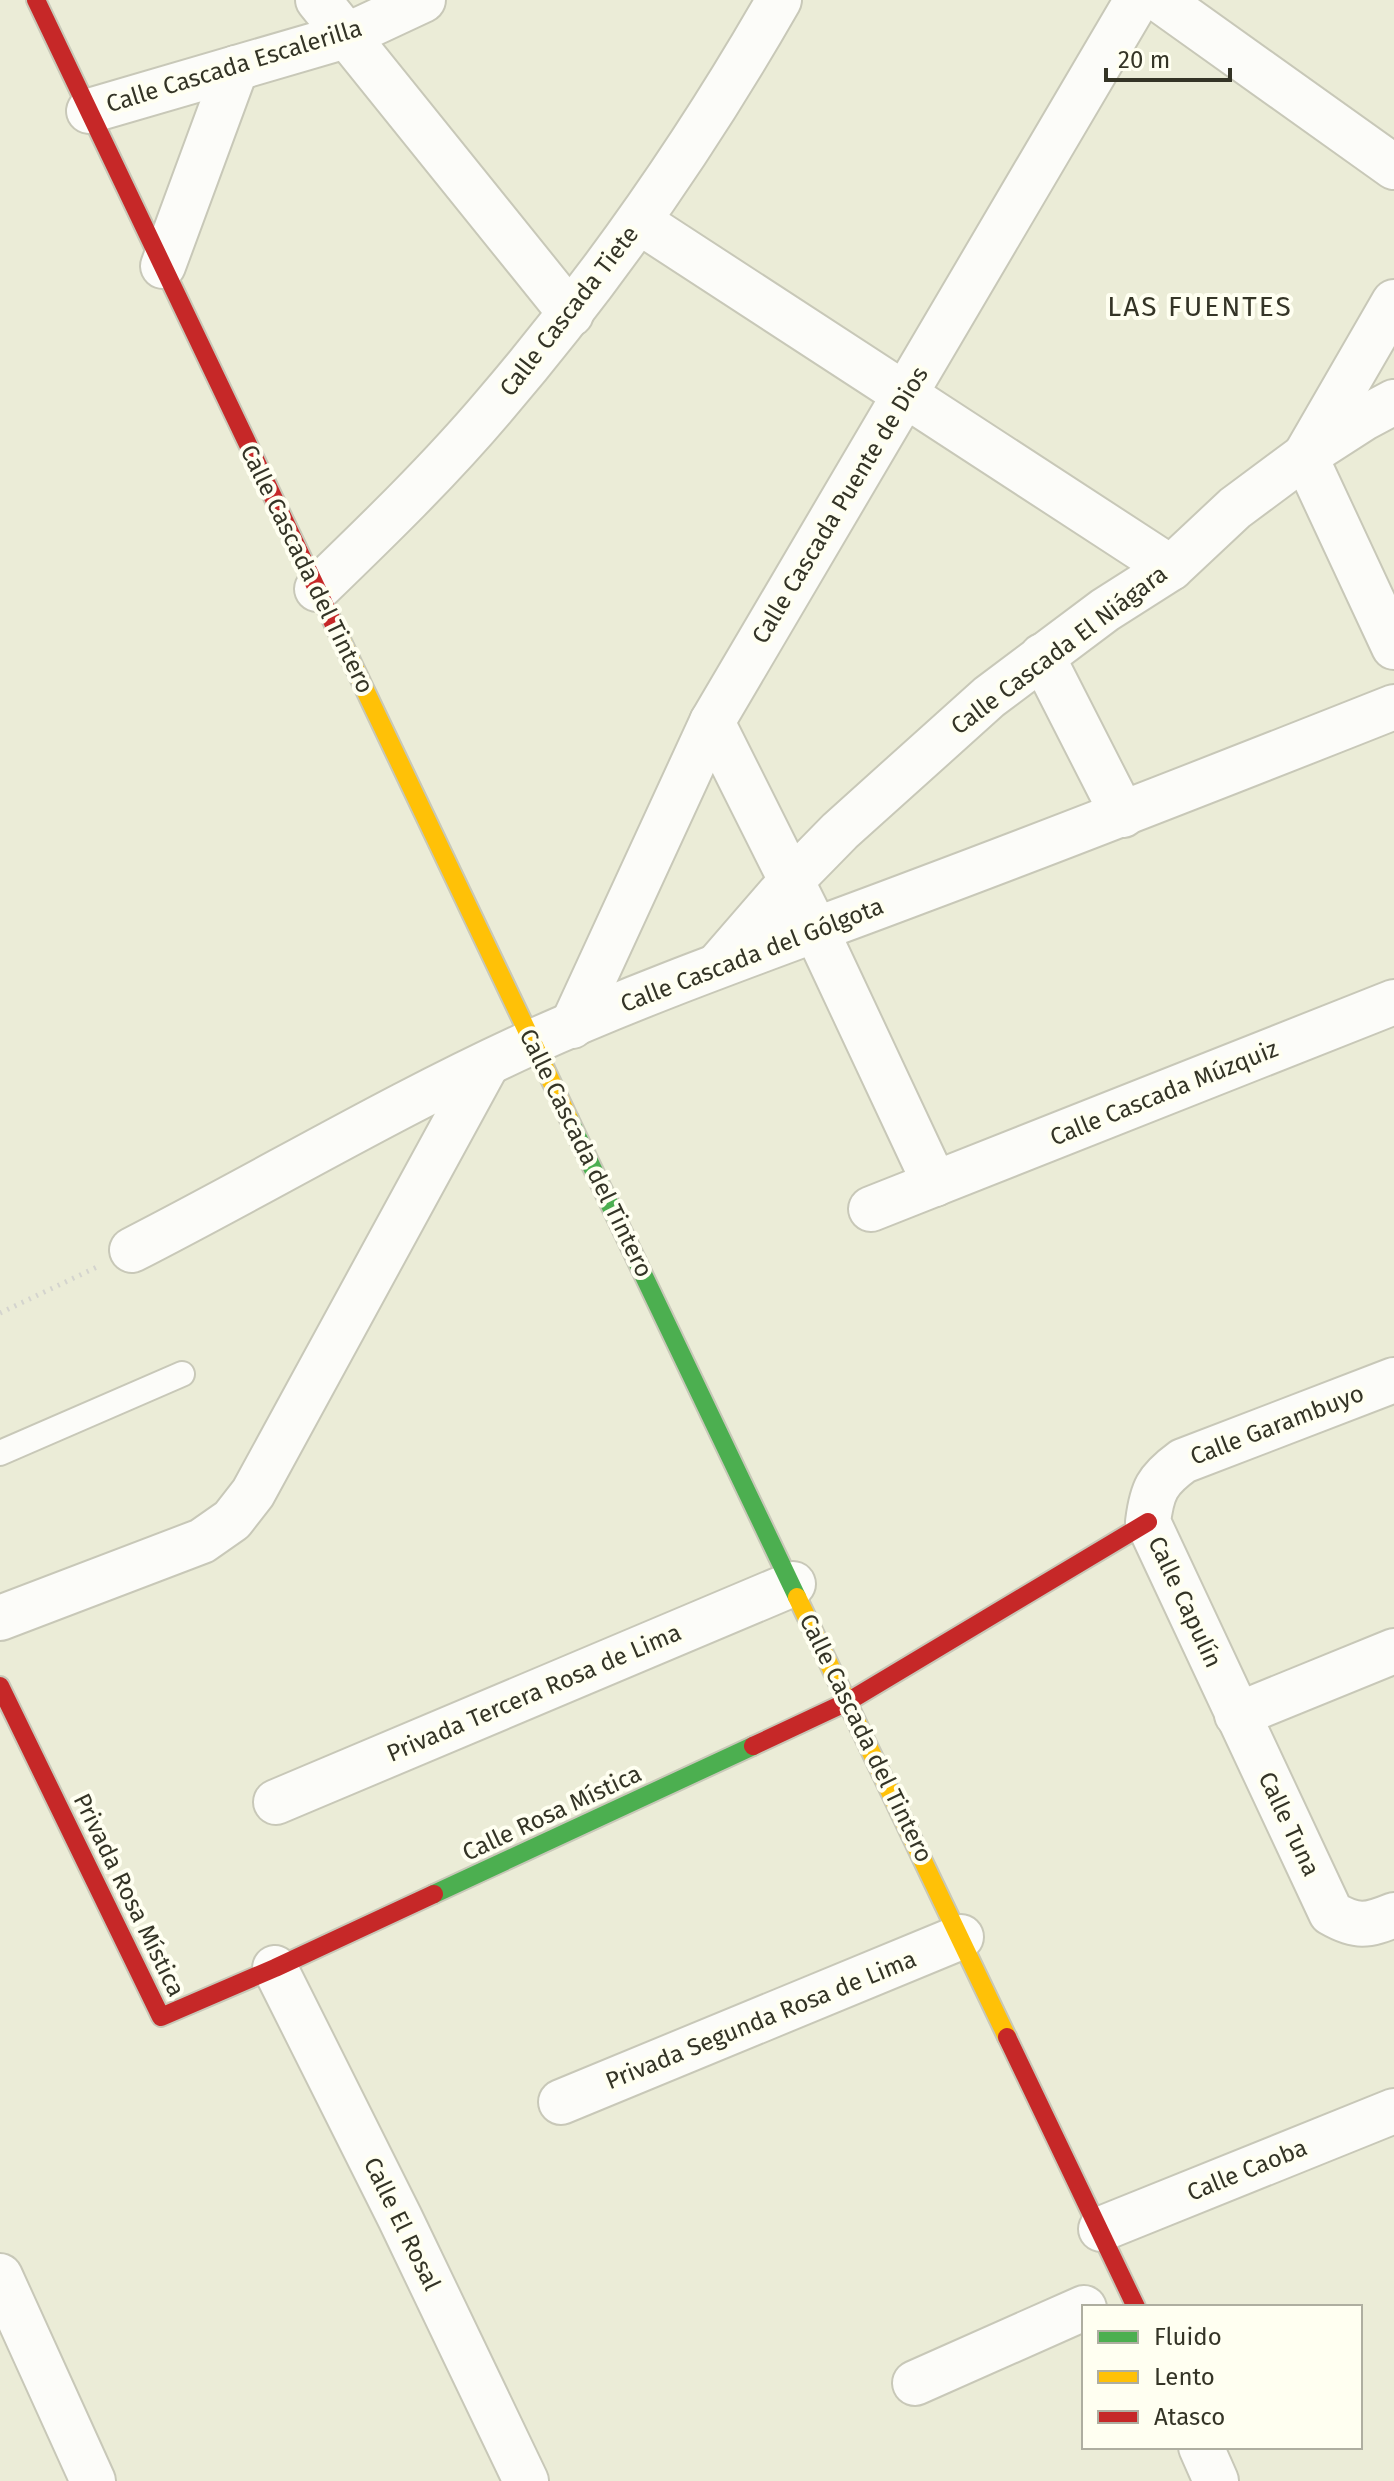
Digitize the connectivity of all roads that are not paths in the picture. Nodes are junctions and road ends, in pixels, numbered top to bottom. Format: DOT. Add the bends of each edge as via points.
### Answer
graph roads {
  1 [pos="36,0"];
  2 [pos="318,0"];
  3 [pos="423,0"];
  4 [pos="779,0"];
  5 [pos="1137,0"];
  6 [pos="1160,0"];
  7 [pos="346,36"];
  8 [pos="236,68"];
  9 [pos="89,111"];
  10 [pos="1394,167"];
  11 [pos="640,222"];
  12 [pos="163,266"];
  13 [pos="1394,302"];
  14 [pos="571,314"];
  15 [pos="905,395"];
  16 [pos="1394,402"];
  17 [pos="1305,456"];
  18 [pos="1171,568"];
  19 [pos="317,589"];
  20 [pos="1394,647"];
  21 [pos="1042,656"];
  22 [pos="1394,707"];
  23 [pos="712,722"];
  24 [pos="1123,815"];
  25 [pos="791,881"];
  26 [pos="816,930"];
  27 [pos="718,965"];
  28 [pos="1394,1002"];
  29 [pos="553,1034"];
  30 [pos="487,1064"];
  31 [pos="935,1184"];
  32 [pos="871,1209"];
  33 [pos="132,1250"];
  34 [pos="182,1374"];
  35 [pos="1394,1380"];
  36 [pos="0,1453"];
  37 [pos="1148,1522"];
  38 [pos="793,1584"];
  39 [pos="0,1618"];
  40 [pos="1394,1651"];
  41 [pos="0,1686"];
  42 [pos="849,1701"];
  43 [pos="1237,1715"];
  44 [pos="276,1802"];
  45 [pos="1394,1915"];
  46 [pos="961,1937"];
  47 [pos="275,1968"];
  48 [pos="561,2102"];
  49 [pos="1394,2111"];
  50 [pos="1101,2229"];
  51 [pos="0,2276"];
  52 [pos="1132,2298"];
  53 [pos="1100,2305"];
  54 [pos="1082,2310"];
  55 [pos="915,2383"];
  56 [pos="1202,2449"];
  57 [pos="93,2481"];
  58 [pos="526,2481"];
  59 [pos="1216,2481"];
  1 -- 9 [label="street, Calle Cascada del Tintero"];
  2 -- 7 [label="street"];
  3 -- 7 [label="street, Calle Cascada Escalerilla"];
  4 -- 11 [label="street, Calle Cascada Tiete"];
  5 -- 15 [label="street, Calle Cascada Puente de Dios"];
  6 -- 10 [label="street"];
  7 -- 8 [label="street, Calle Cascada Escalerilla"];
  7 -- 14 [label="street"];
  8 -- 9 [label="street, Calle Cascada Escalerilla"];
  8 -- 12 [label="street"];
  9 -- 12 [label="street, Calle Cascada del Tintero"];
  11 -- 14 [label="street, Calle Cascada Tiete"];
  11 -- 15 [label="street"];
  12 -- 19 [label="street, Calle Cascada del Tintero"];
  13 -- 17 [label="street"];
  14 -- 19 [label="street, Calle Cascada Tiete" via="410,499"];
  15 -- 18 [label="street"];
  15 -- 23 [label="street, Calle Cascada Puente de Dios"];
  16 -- 17 [label="street, Calle Cascada El Niágara"];
  17 -- 18 [label="street, Calle Cascada El Niágara" via="1235,508"];
  17 -- 20 [label="street"];
  18 -- 21 [label="street, Calle Cascada El Niágara"];
  19 -- 29 [label="street, Calle Cascada del Tintero"];
  21 -- 24 [label="street"];
  21 -- 25 [label="street, Calle Cascada El Niágara" via="908,767"];
  22 -- 24 [label="street, Calle Cascada del Gólgota"];
  23 -- 25 [label="street"];
  23 -- 29 [label="street, Calle Cascada Puente de Dios"];
  24 -- 26 [label="street, Calle Cascada del Gólgota"];
  25 -- 26 [label="street"];
  25 -- 27 [label="street, Calle Cascada El Niágara"];
  26 -- 27 [label="street, Calle Cascada del Gólgota"];
  26 -- 31 [label="street"];
  27 -- 29 [label="street, Calle Cascada del Gólgota"];
  28 -- 31 [label="street, Calle Cascada Múzquiz"];
  29 -- 30 [label="street, Calle Cascada del Gólgota"];
  29 -- 38 [label="street, Calle Cascada del Tintero"];
  30 -- 33 [label="street, Calle Cascada del Gólgota"];
  30 -- 39 [label="street" via="240,1511 202,1541"];
  31 -- 32 [label="street, Calle Cascada Múzquiz"];
  34 -- 36 [label="lane"];
  35 -- 37 [label="street, Calle Garambuyo" via="1183,1461 1163,1475 1151,1497"];
  37 -- 42 [label="street, Calle Capulín"];
  37 -- 43 [label="street, Calle Capulín"];
  38 -- 42 [label="street, Calle Cascada del Tintero"];
  38 -- 44 [label="street, Privada Tercera Rosa de Lima"];
  40 -- 43 [label="street"];
  41 -- 47 [label="street, Privada Rosa Mística" via="161,2017"];
  42 -- 46 [label="street, Calle Cascada del Tintero"];
  42 -- 47 [label="street, Calle Rosa Mística"];
  43 -- 45 [label="street, Calle Tuna" via="1331,1913 1351,1925"];
  46 -- 48 [label="street, Privada Segunda Rosa de Lima"];
  46 -- 50 [label="street, Calle Cascada del Tintero"];
  47 -- 58 [label="street, Calle El Rosal"];
  49 -- 50 [label="street, Calle Caoba"];
  50 -- 52 [label="street, Calle Cascada del Tintero"];
  51 -- 57 [label="street"];
  52 -- 53 [label="street"];
  54 -- 55 [label="street"];
  56 -- 59 [label="street"];
}
